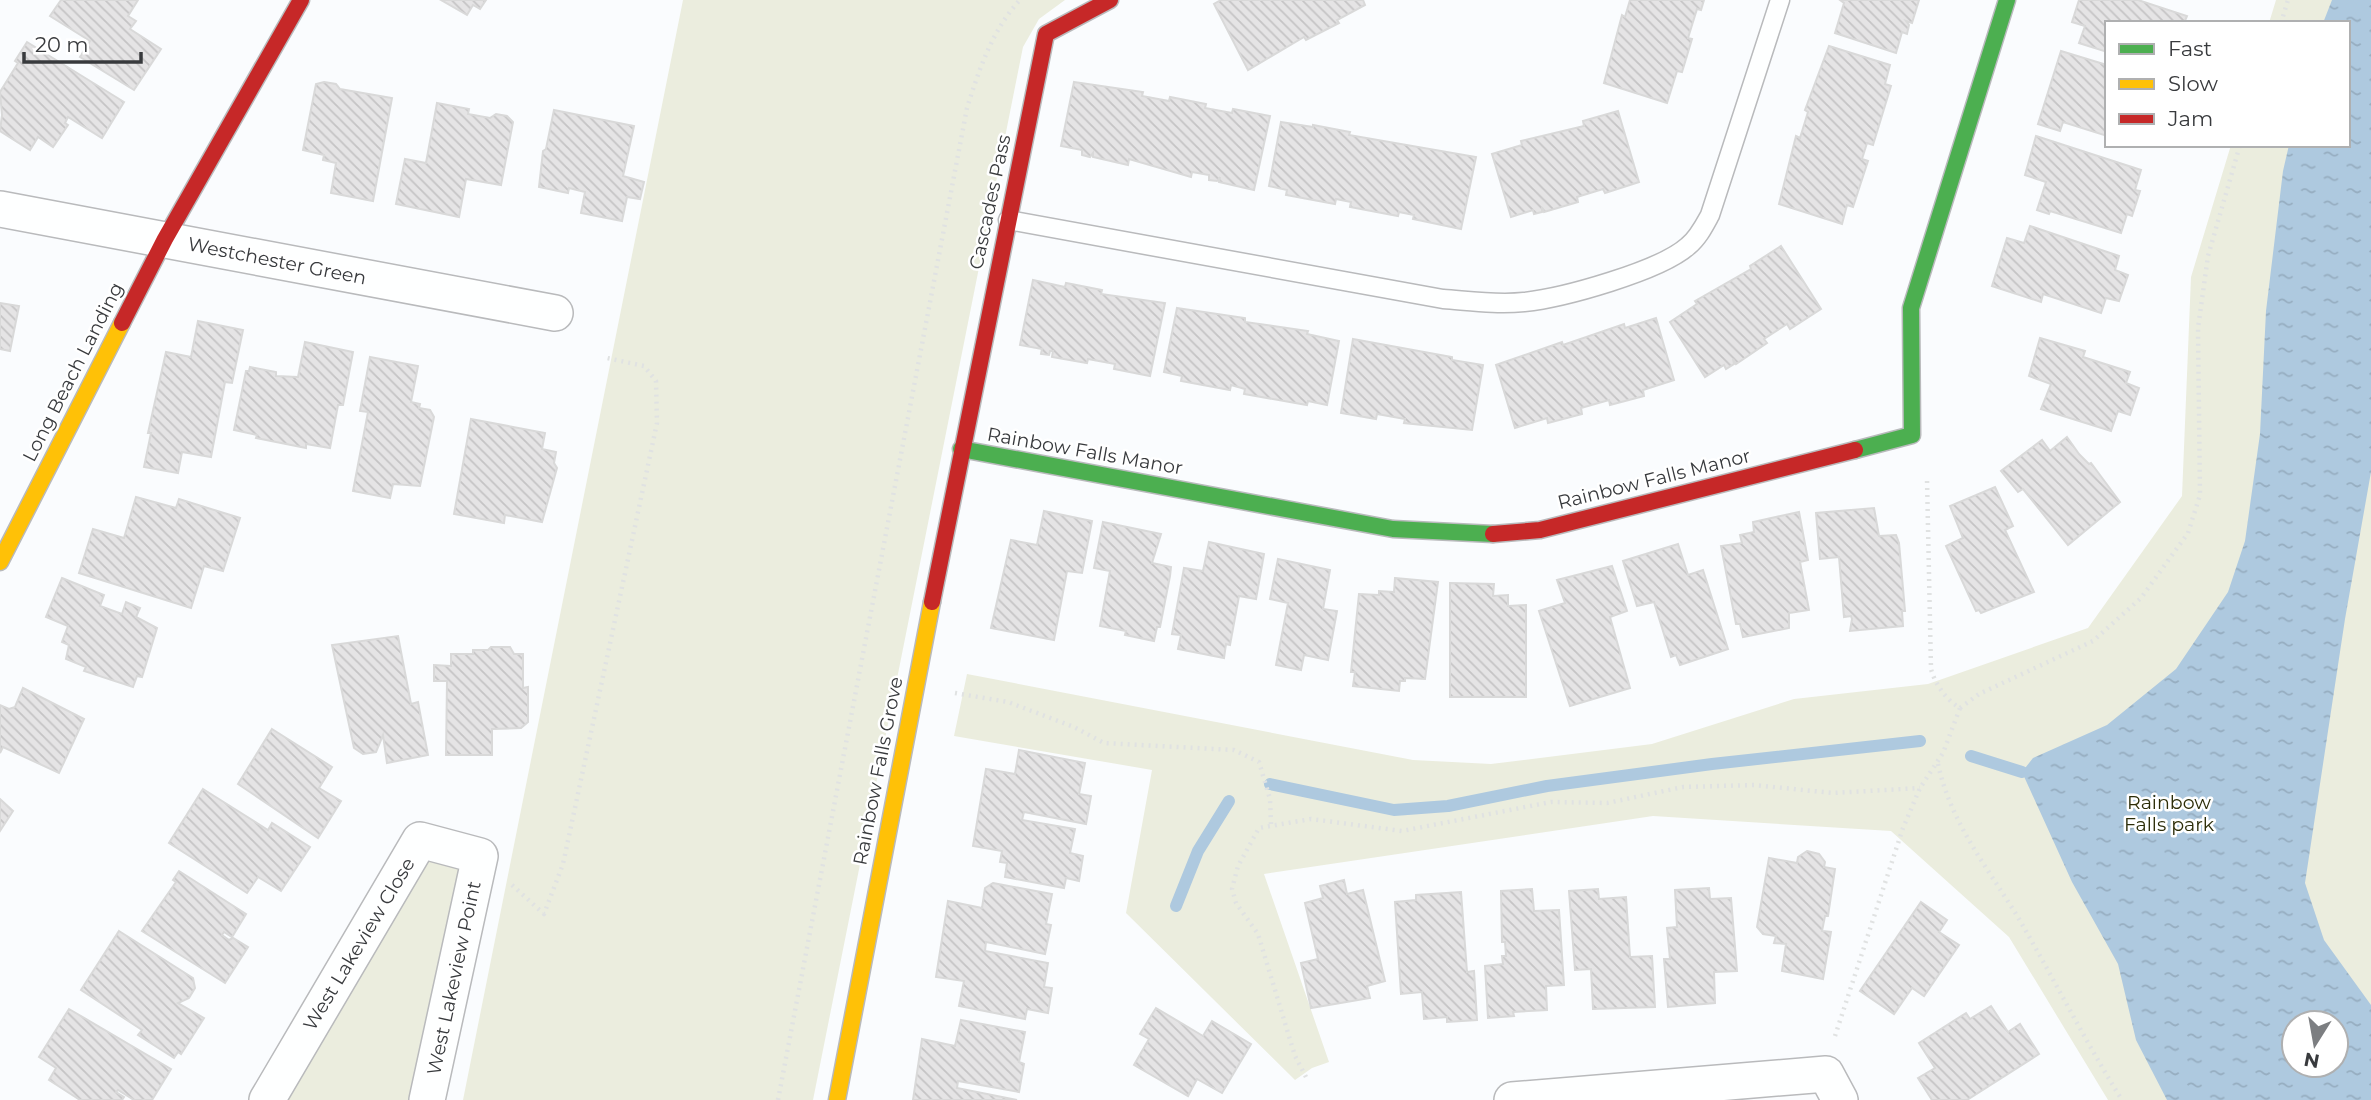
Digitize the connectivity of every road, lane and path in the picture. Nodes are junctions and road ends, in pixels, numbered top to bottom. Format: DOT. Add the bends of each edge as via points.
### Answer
graph roads {
  1 [pos="301,0"];
  2 [pos="1020,0"];
  3 [pos="1110,0"];
  4 [pos="1780,0"];
  5 [pos="2007,0"];
  6 [pos="2288,0"];
  7 [pos="2282,21"];
  8 [pos="2239,147"];
  9 [pos="0,209"];
  10 [pos="1008,220"];
  11 [pos="165,239"];
  12 [pos="555,313"];
  13 [pos="607,358"];
  14 [pos="961,449"];
  15 [pos="1927,479"];
  16 [pos="0,562"];
  17 [pos="955,693"];
  18 [pos="1959,708"];
  19 [pos="1938,763"];
  20 [pos="1920,788"];
  21 [pos="1271,824"];
  22 [pos="480,856"];
  23 [pos="1835,1036"];
  24 [pos="1306,1077"];
  25 [pos="267,1100"];
  26 [pos="427,1100"];
  27 [pos="778,1100"];
  28 [pos="837,1100"];
  29 [pos="1512,1100"];
  30 [pos="1840,1100"];
  31 [pos="2122,1100"];
  1 -- 11 [label="street, Long Beach Landing"];
  2 -- 27 [label="path" via="1006,15 981,64 967,108"];
  3 -- 10 [label="street, Cascades Pass" via="1046,34"];
  4 -- 10 [label="lane" via="1710,215 1699,234 1671,258 1579,289 1526,302 1443,299"];
  5 -- 14 [label="street, Rainbow Falls Manor" via="1911,308 1912,435 1540,530 1491,536 1393,529"];
  6 -- 7 [label="path"];
  8 -- 18 [label="path" via="2211,244 2198,328 2200,495 2188,533 2141,598 2093,640"];
  9 -- 11 [label="street, Westchester Green"];
  10 -- 14 [label="street, Cascades Pass"];
  11 -- 12 [label="street, Westchester Green"];
  11 -- 16 [label="street, Long Beach Landing"];
  13 -- 22 [label="path" via="644,366 656,381 657,423 563,864 544,914"];
  14 -- 28 [label="street, Rainbow Falls Grove"];
  15 -- 18 [label="path" via="1931,669 1950,703"];
  17 -- 21 [label="path" via="1008,702 1104,743 1234,750 1259,762 1270,799"];
  18 -- 19 [label="path"];
  19 -- 20 [label="path"];
  19 -- 31 [label="path" via="1945,796 1969,842"];
  20 -- 21 [label="path" via="1833,793 1754,785 1682,787 1607,803 1551,802 1402,831 1311,819"];
  20 -- 23 [label="path"];
  21 -- 24 [label="path" via="1259,828 1238,866 1232,889 1258,934 1295,1056"];
  22 -- 25 [label="street, West Lakeview Close" via="420,841"];
  22 -- 26 [label="street, West Lakeview Point"];
  29 -- 30 [label="street" via="1826,1074"];
}
